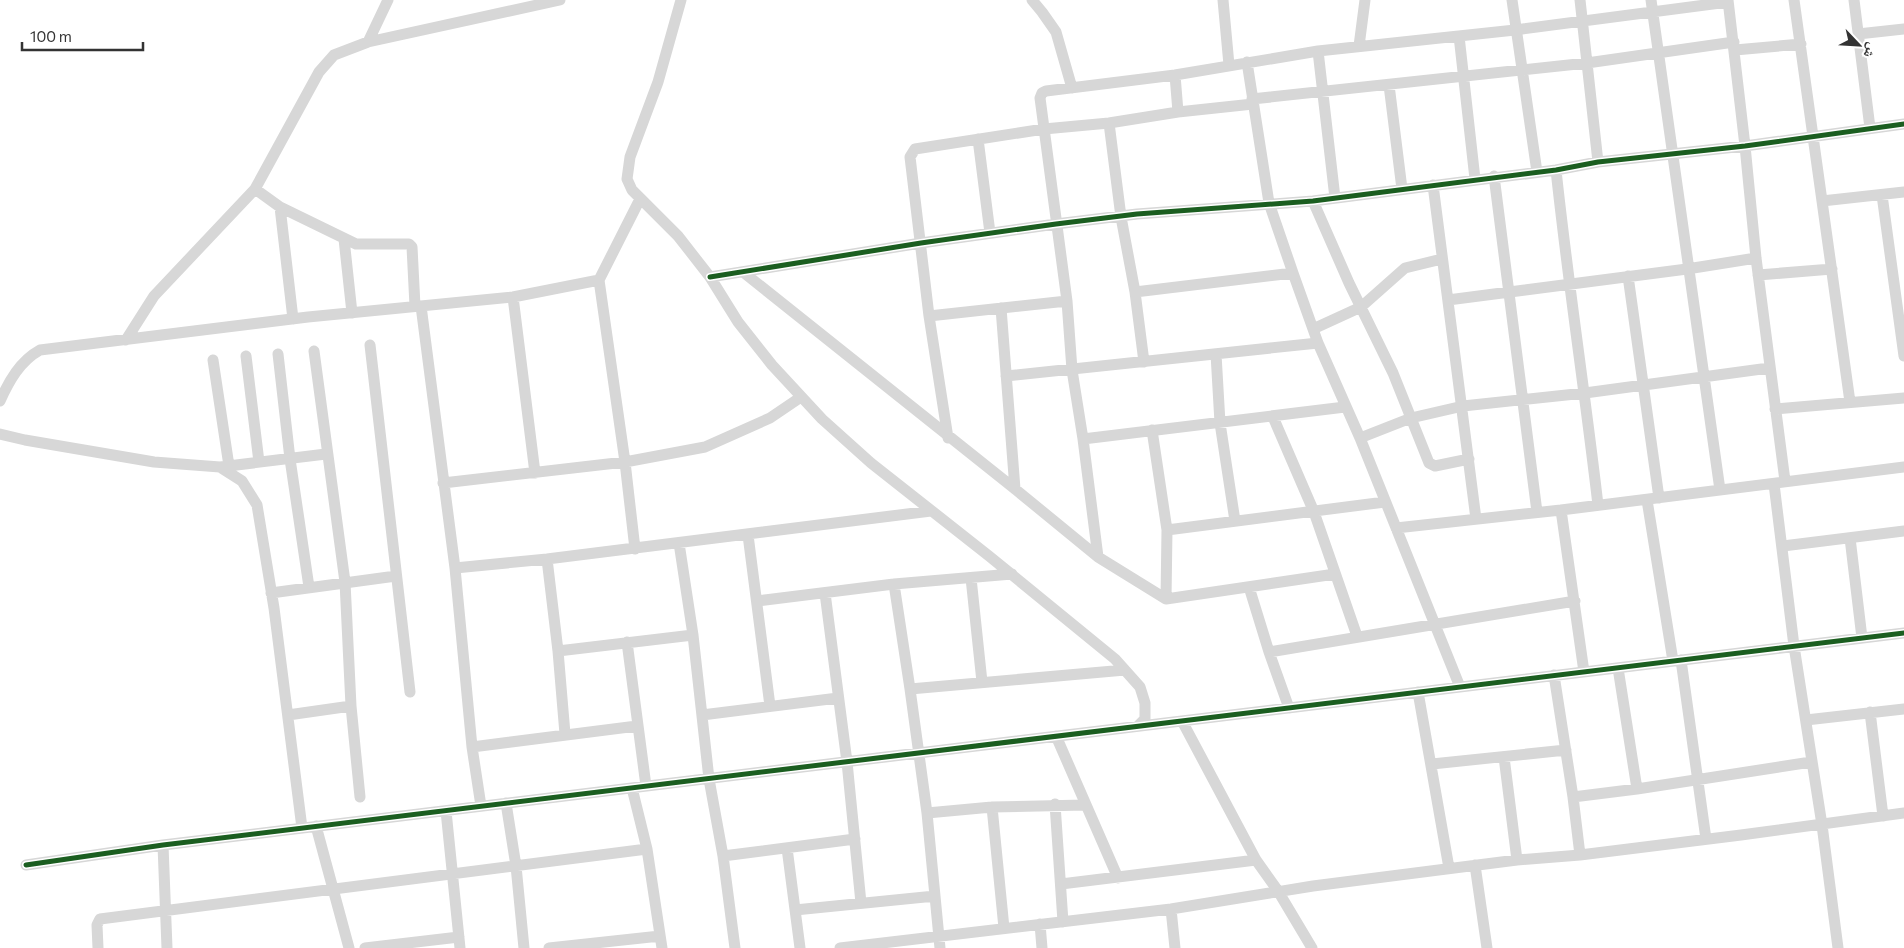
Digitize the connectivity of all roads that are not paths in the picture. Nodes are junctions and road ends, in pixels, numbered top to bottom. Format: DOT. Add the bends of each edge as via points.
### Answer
graph roads {
  1 [pos="388,0"];
  2 [pos="560,0"];
  3 [pos="681,0"];
  4 [pos="1032,0"];
  5 [pos="1223,0"];
  6 [pos="1365,0"];
  7 [pos="1512,0"];
  8 [pos="1580,0"];
  9 [pos="1794,0"];
  10 [pos="1854,0"];
  11 [pos="1728,1"];
  12 [pos="1652,6"];
  13 [pos="1583,20"];
  14 [pos="1904,29"];
  15 [pos="1516,30"];
  16 [pos="1858,34"];
  17 [pos="1459,36"];
  18 [pos="368,42"];
  19 [pos="1801,44"];
  20 [pos="1359,46"];
  21 [pos="1734,46"];
  22 [pos="1318,51"];
  23 [pos="1660,53"];
  24 [pos="1247,62"];
  25 [pos="1587,63"];
  26 [pos="1229,65"];
  27 [pos="1522,70"];
  28 [pos="1175,75"];
  29 [pos="1462,77"];
  30 [pos="1389,85"];
  31 [pos="1072,88"];
  32 [pos="1322,93"];
  33 [pos="1253,101"];
  34 [pos="1178,112"];
  35 [pos="1109,123"];
  36 [pos="1904,124"];
  37 [pos="1870,128"];
  38 [pos="1044,129"];
  39 [pos="1814,137"];
  40 [pos="978,139"];
  41 [pos="1746,146"];
  42 [pos="1672,154"];
  43 [pos="1598,162"];
  44 [pos="1556,170"];
  45 [pos="1536,172"];
  46 [pos="1494,176"];
  47 [pos="1475,179"];
  48 [pos="1433,185"];
  49 [pos="255,189"];
  50 [pos="1402,189"];
  51 [pos="1904,192"];
  52 [pos="1882,195"];
  53 [pos="640,198"];
  54 [pos="1335,198"];
  55 [pos="1313,201"];
  56 [pos="1822,201"];
  57 [pos="1269,203"];
  58 [pos="280,207"];
  59 [pos="1121,217"];
  60 [pos="1056,224"];
  61 [pos="990,233"];
  62 [pos="344,239"];
  63 [pos="921,243"];
  64 [pos="1756,258"];
  65 [pos="1442,259"];
  66 [pos="1898,263"];
  67 [pos="1688,269"];
  68 [pos="1832,269"];
  69 [pos="743,272"];
  70 [pos="1293,273"];
  71 [pos="1758,275"];
  72 [pos="1628,276"];
  73 [pos="710,277"];
  74 [pos="599,280"];
  75 [pos="1569,284"];
  76 [pos="1508,291"];
  77 [pos="1135,292"];
  78 [pos="513,297"];
  79 [pos="1448,300"];
  80 [pos="1067,301"];
  81 [pos="418,306"];
  82 [pos="1001,308"];
  83 [pos="1361,308"];
  84 [pos="352,312"];
  85 [pos="929,316"];
  86 [pos="293,319"];
  87 [pos="1313,329"];
  88 [pos="126,340"];
  89 [pos="1318,343"];
  90 [pos="370,345"];
  91 [pos="314,351"];
  92 [pos="278,354"];
  93 [pos="1216,354"];
  94 [pos="246,356"];
  95 [pos="1904,356"];
  96 [pos="214,360"];
  97 [pos="1144,362"];
  98 [pos="1769,368"];
  99 [pos="1072,370"];
  100 [pos="1006,376"];
  101 [pos="1703,376"];
  102 [pos="1643,385"];
  103 [pos="1585,393"];
  104 [pos="802,397"];
  105 [pos="1904,398"];
  106 [pos="1523,400"];
  107 [pos="0,401"];
  108 [pos="1850,402"];
  109 [pos="1463,406"];
  110 [pos="1345,407"];
  111 [pos="1775,409"];
  112 [pos="1273,417"];
  113 [pos="1412,418"];
  114 [pos="1220,423"];
  115 [pos="1152,430"];
  116 [pos="0,434"];
  117 [pos="948,438"];
  118 [pos="1360,438"];
  119 [pos="1083,439"];
  120 [pos="326,454"];
  121 [pos="290,458"];
  122 [pos="1469,459"];
  123 [pos="259,462"];
  124 [pos="625,462"];
  125 [pos="225,466"];
  126 [pos="1904,470"];
  127 [pos="535,473"];
  128 [pos="1779,482"];
  129 [pos="443,483"];
  130 [pos="1016,490"];
  131 [pos="1720,490"];
  132 [pos="1653,499"];
  133 [pos="1385,502"];
  134 [pos="1598,505"];
  135 [pos="931,510"];
  136 [pos="1561,510"];
  137 [pos="1314,512"];
  138 [pos="1537,512"];
  139 [pos="1476,519"];
  140 [pos="1235,521"];
  141 [pos="1396,528"];
  142 [pos="1167,530"];
  143 [pos="1904,531"];
  144 [pos="748,535"];
  145 [pos="1850,538"];
  146 [pos="679,543"];
  147 [pos="1783,546"];
  148 [pos="635,549"];
  149 [pos="1098,557"];
  150 [pos="546,560"];
  151 [pos="455,568"];
  152 [pos="1012,574"];
  153 [pos="1335,574"];
  154 [pos="396,576"];
  155 [pos="970,578"];
  156 [pos="345,582"];
  157 [pos="894,584"];
  158 [pos="308,587"];
  159 [pos="1249,587"];
  160 [pos="271,593"];
  161 [pos="825,593"];
  162 [pos="1166,599"];
  163 [pos="1575,601"];
  164 [pos="757,602"];
  165 [pos="1435,624"];
  166 [pos="1904,633"];
  167 [pos="693,635"];
  168 [pos="1357,636"];
  169 [pos="1862,638"];
  170 [pos="627,642"];
  171 [pos="1794,646"];
  172 [pos="558,651"];
  173 [pos="1269,652"];
  174 [pos="1677,661"];
  175 [pos="1618,668"];
  176 [pos="1125,670"];
  177 [pos="1584,672"];
  178 [pos="1554,675"];
  179 [pos="982,682"];
  180 [pos="1460,687"];
  181 [pos="910,689"];
  182 [pos="410,692"];
  183 [pos="1418,692"];
  184 [pos="838,698"];
  185 [pos="351,706"];
  186 [pos="770,706"];
  187 [pos="1289,708"];
  188 [pos="1904,709"];
  189 [pos="1870,712"];
  190 [pos="288,715"];
  191 [pos="702,715"];
  192 [pos="1806,720"];
  193 [pos="1182,721"];
  194 [pos="637,726"];
  195 [pos="1138,726"];
  196 [pos="565,734"];
  197 [pos="1056,736"];
  198 [pos="472,747"];
  199 [pos="1566,750"];
  200 [pos="918,753"];
  201 [pos="1504,757"];
  202 [pos="847,762"];
  203 [pos="1811,762"];
  204 [pos="1432,764"];
  205 [pos="1698,778"];
  206 [pos="709,779"];
  207 [pos="646,786"];
  208 [pos="632,788"];
  209 [pos="1637,789"];
  210 [pos="360,797"];
  211 [pos="1573,797"];
  212 [pos="506,803"];
  213 [pos="1055,804"];
  214 [pos="1085,805"];
  215 [pos="482,806"];
  216 [pos="992,807"];
  217 [pos="446,811"];
  218 [pos="927,813"];
  219 [pos="1904,813"];
  220 [pos="1883,816"];
  221 [pos="1822,825"];
  222 [pos="316,826"];
  223 [pos="302,828"];
  224 [pos="1706,839"];
  225 [pos="856,840"];
  226 [pos="163,845"];
  227 [pos="787,848"];
  228 [pos="647,849"];
  229 [pos="1580,855"];
  230 [pos="724,856"];
  231 [pos="1256,860"];
  232 [pos="1517,860"];
  233 [pos="26,865"];
  234 [pos="1475,865"];
  235 [pos="516,866"];
  236 [pos="1449,868"];
  237 [pos="452,874"];
  238 [pos="1118,878"];
  239 [pos="1061,884"];
  240 [pos="333,890"];
  241 [pos="1278,891"];
  242 [pos="935,896"];
  243 [pos="861,903"];
  244 [pos="1171,909"];
  245 [pos="164,910"];
  246 [pos="795,910"];
  247 [pos="1063,922"];
  248 [pos="1040,924"];
  249 [pos="1004,928"];
  250 [pos="660,936"];
  251 [pos="459,943"];
  252 [pos="940,943"];
  253 [pos="98,948"];
  254 [pos="167,948"];
  255 [pos="349,948"];
  256 [pos="365,948"];
  257 [pos="524,948"];
  258 [pos="549,948"];
  259 [pos="662,948"];
  260 [pos="735,948"];
  261 [pos="800,948"];
  262 [pos="840,948"];
  263 [pos="1042,948"];
  264 [pos="1175,948"];
  265 [pos="1312,948"];
  266 [pos="1487,948"];
  267 [pos="1838,948"];
  1 -- 18 [label="street"];
  2 -- 18 [label="street"];
  3 -- 53 [label="street" via="658,82 630,157 627,179"];
  4 -- 31 [label="street" via="1056,32"];
  5 -- 26 [label="street"];
  6 -- 20 [label="street"];
  7 -- 15 [label="street"];
  8 -- 13 [label="street"];
  9 -- 19 [label="street"];
  10 -- 16 [label="street"];
  11 -- 12 [label="street"];
  11 -- 21 [label="street"];
  12 -- 13 [label="street"];
  12 -- 23 [label="street"];
  13 -- 15 [label="street"];
  13 -- 25 [label="street"];
  14 -- 16 [label="street"];
  15 -- 17 [label="street"];
  15 -- 27 [label="street"];
  16 -- 37 [label="street"];
  17 -- 20 [label="street"];
  17 -- 29 [label="street"];
  18 -- 49 [label="street" via="334,55 320,72"];
  19 -- 21 [label="street"];
  19 -- 39 [label="street"];
  20 -- 22 [label="street"];
  21 -- 23 [label="street"];
  21 -- 41 [label="street"];
  22 -- 24 [label="street"];
  22 -- 32 [label="street"];
  23 -- 25 [label="street"];
  23 -- 42 [label="street"];
  24 -- 26 [label="street"];
  24 -- 33 [label="street"];
  25 -- 27 [label="street"];
  25 -- 43 [label="street"];
  26 -- 28 [label="street"];
  27 -- 29 [label="street"];
  27 -- 45 [label="street"];
  28 -- 31 [label="street"];
  28 -- 34 [label="street"];
  29 -- 30 [label="street"];
  29 -- 47 [label="street"];
  30 -- 32 [label="street"];
  30 -- 50 [label="street"];
  31 -- 38 [label="street" via="1042,93"];
  32 -- 33 [label="street"];
  32 -- 54 [label="street"];
  33 -- 34 [label="street"];
  33 -- 57 [label="street"];
  34 -- 35 [label="street"];
  35 -- 38 [label="street"];
  35 -- 59 [label="street"];
  36 -- 37 [label="street"];
  37 -- 39 [label="street"];
  38 -- 40 [label="street"];
  38 -- 60 [label="street"];
  39 -- 41 [label="street"];
  39 -- 56 [label="street"];
  40 -- 61 [label="street"];
  40 -- 63 [label="street" via="915,148 912,152"];
  41 -- 42 [label="street"];
  41 -- 64 [label="street"];
  42 -- 43 [label="street"];
  42 -- 67 [label="street"];
  43 -- 44 [label="street"];
  44 -- 45 [label="street"];
  44 -- 75 [label="street"];
  45 -- 46 [label="street"];
  46 -- 47 [label="street"];
  46 -- 76 [label="street"];
  47 -- 48 [label="street"];
  48 -- 50 [label="street"];
  48 -- 65 [label="street"];
  49 -- 58 [label="street"];
  49 -- 88 [label="street" via="154,296"];
  50 -- 54 [label="street"];
  51 -- 52 [label="street"];
  52 -- 56 [label="street"];
  52 -- 66 [label="street"];
  53 -- 73 [label="street" via="678,236"];
  53 -- 74 [label="street"];
  54 -- 55 [label="street"];
  55 -- 57 [label="street"];
  55 -- 83 [label="street"];
  56 -- 68 [label="street"];
  57 -- 59 [label="street"];
  57 -- 70 [label="street"];
  58 -- 62 [label="street"];
  58 -- 86 [label="street"];
  59 -- 60 [label="street"];
  59 -- 77 [label="street"];
  60 -- 61 [label="street"];
  60 -- 80 [label="street"];
  61 -- 63 [label="street"];
  62 -- 81 [label="street" via="356,244 409,244 412,247"];
  62 -- 84 [label="street"];
  63 -- 69 [label="street"];
  63 -- 85 [label="street"];
  64 -- 67 [label="street"];
  64 -- 71 [label="street"];
  65 -- 79 [label="street"];
  65 -- 83 [label="street" via="1405,268"];
  66 -- 95 [label="street"];
  67 -- 72 [label="street"];
  67 -- 101 [label="street"];
  68 -- 71 [label="street"];
  68 -- 108 [label="street"];
  69 -- 73 [label="street"];
  69 -- 117 [label="street"];
  70 -- 77 [label="street"];
  70 -- 87 [label="street"];
  71 -- 98 [label="street"];
  72 -- 75 [label="street"];
  72 -- 102 [label="street"];
  73 -- 104 [label="street" via="738,322"];
  74 -- 78 [label="street"];
  74 -- 124 [label="street"];
  75 -- 76 [label="street"];
  75 -- 103 [label="street"];
  76 -- 79 [label="street"];
  76 -- 106 [label="street"];
  77 -- 97 [label="street"];
  78 -- 81 [label="street"];
  78 -- 127 [label="street"];
  79 -- 109 [label="street"];
  80 -- 82 [label="street"];
  80 -- 99 [label="street"];
  81 -- 84 [label="street"];
  81 -- 129 [label="street"];
  82 -- 85 [label="street"];
  82 -- 100 [label="street"];
  83 -- 87 [label="street"];
  83 -- 113 [label="street"];
  84 -- 86 [label="street"];
  85 -- 117 [label="street"];
  86 -- 88 [label="street"];
  87 -- 89 [label="street"];
  88 -- 107 [label="street" via="40,350 29,356 8,383"];
  89 -- 93 [label="street"];
  89 -- 110 [label="street"];
  90 -- 154 [label="street"];
  91 -- 120 [label="street"];
  92 -- 121 [label="street"];
  93 -- 97 [label="street"];
  93 -- 114 [label="street"];
  94 -- 123 [label="street"];
  96 -- 125 [label="street"];
  97 -- 99 [label="street"];
  98 -- 101 [label="street"];
  98 -- 111 [label="street"];
  99 -- 100 [label="street"];
  99 -- 119 [label="street"];
  100 -- 130 [label="street"];
  101 -- 102 [label="street"];
  101 -- 131 [label="street"];
  102 -- 103 [label="street"];
  102 -- 132 [label="street"];
  103 -- 106 [label="street"];
  103 -- 134 [label="street"];
  104 -- 124 [label="street" via="770,418 705,447"];
  104 -- 135 [label="street" via="871,463"];
  105 -- 108 [label="street"];
  106 -- 109 [label="street"];
  106 -- 138 [label="street"];
  108 -- 111 [label="street"];
  109 -- 113 [label="street"];
  109 -- 122 [label="street"];
  110 -- 112 [label="street"];
  110 -- 118 [label="street"];
  111 -- 128 [label="street"];
  112 -- 114 [label="street"];
  112 -- 137 [label="street"];
  113 -- 118 [label="street"];
  113 -- 122 [label="street" via="1429,463 1435,466"];
  114 -- 115 [label="street"];
  114 -- 140 [label="street"];
  115 -- 119 [label="street"];
  115 -- 142 [label="street"];
  116 -- 125 [label="street" via="154,462"];
  117 -- 130 [label="street"];
  118 -- 133 [label="street"];
  119 -- 149 [label="street"];
  120 -- 121 [label="street"];
  120 -- 156 [label="street"];
  121 -- 123 [label="street"];
  121 -- 158 [label="street"];
  122 -- 139 [label="street"];
  123 -- 125 [label="street"];
  124 -- 127 [label="street"];
  124 -- 148 [label="street"];
  125 -- 160 [label="street" via="242,481 256,505"];
  126 -- 128 [label="street"];
  127 -- 129 [label="street"];
  128 -- 131 [label="street"];
  128 -- 147 [label="street"];
  129 -- 151 [label="street"];
  130 -- 149 [label="street"];
  131 -- 132 [label="street"];
  132 -- 134 [label="street"];
  132 -- 174 [label="street"];
  133 -- 137 [label="street"];
  133 -- 141 [label="street"];
  134 -- 136 [label="street"];
  135 -- 144 [label="street"];
  135 -- 152 [label="street"];
  136 -- 138 [label="street"];
  136 -- 163 [label="street"];
  137 -- 140 [label="street"];
  137 -- 153 [label="street"];
  138 -- 139 [label="street"];
  139 -- 141 [label="street"];
  140 -- 142 [label="street"];
  141 -- 165 [label="street"];
  142 -- 162 [label="street"];
  143 -- 145 [label="street"];
  144 -- 146 [label="street"];
  144 -- 164 [label="street"];
  145 -- 147 [label="street"];
  145 -- 169 [label="street"];
  146 -- 148 [label="street"];
  146 -- 167 [label="street"];
  147 -- 171 [label="street"];
  148 -- 150 [label="street"];
  149 -- 162 [label="street"];
  150 -- 151 [label="street"];
  150 -- 172 [label="street"];
  151 -- 198 [label="street"];
  152 -- 155 [label="street"];
  152 -- 176 [label="street"];
  153 -- 159 [label="street"];
  153 -- 168 [label="street"];
  154 -- 156 [label="street"];
  154 -- 182 [label="street"];
  155 -- 157 [label="street"];
  155 -- 179 [label="street"];
  156 -- 158 [label="street"];
  156 -- 185 [label="street"];
  157 -- 161 [label="street"];
  157 -- 181 [label="street"];
  158 -- 160 [label="street"];
  159 -- 162 [label="street"];
  159 -- 173 [label="street"];
  160 -- 190 [label="street"];
  161 -- 164 [label="street"];
  161 -- 184 [label="street"];
  163 -- 165 [label="street"];
  163 -- 177 [label="street"];
  164 -- 186 [label="street"];
  165 -- 168 [label="street"];
  165 -- 180 [label="street"];
  166 -- 169 [label="street"];
  167 -- 170 [label="street"];
  167 -- 191 [label="street"];
  168 -- 173 [label="street"];
  169 -- 171 [label="street"];
  170 -- 172 [label="street"];
  170 -- 194 [label="street"];
  171 -- 174 [label="street"];
  171 -- 192 [label="street"];
  172 -- 196 [label="street"];
  173 -- 187 [label="street"];
  174 -- 175 [label="street"];
  174 -- 205 [label="street"];
  175 -- 177 [label="street"];
  175 -- 209 [label="street"];
  176 -- 179 [label="street"];
  176 -- 195 [label="street" via="1140,687 1145,703 1145,719"];
  177 -- 178 [label="street"];
  178 -- 180 [label="street"];
  178 -- 199 [label="street"];
  179 -- 181 [label="street"];
  180 -- 183 [label="street"];
  181 -- 200 [label="street"];
  183 -- 187 [label="street"];
  183 -- 204 [label="street"];
  184 -- 186 [label="street"];
  184 -- 202 [label="street"];
  185 -- 190 [label="street"];
  185 -- 210 [label="street"];
  186 -- 191 [label="street"];
  187 -- 193 [label="street"];
  188 -- 189 [label="street"];
  189 -- 192 [label="street"];
  189 -- 220 [label="street"];
  190 -- 223 [label="street"];
  191 -- 206 [label="street"];
  192 -- 203 [label="street"];
  193 -- 195 [label="street"];
  193 -- 231 [label="street"];
  194 -- 196 [label="street"];
  194 -- 207 [label="street"];
  195 -- 197 [label="street"];
  196 -- 198 [label="street"];
  197 -- 200 [label="street"];
  197 -- 214 [label="street"];
  198 -- 215 [label="street"];
  199 -- 201 [label="street"];
  199 -- 211 [label="street"];
  200 -- 202 [label="street"];
  200 -- 218 [label="street"];
  201 -- 204 [label="street"];
  201 -- 232 [label="street"];
  202 -- 206 [label="street"];
  202 -- 225 [label="street"];
  203 -- 205 [label="street"];
  203 -- 221 [label="street"];
  204 -- 236 [label="street"];
  205 -- 209 [label="street"];
  205 -- 224 [label="street"];
  206 -- 207 [label="street"];
  206 -- 230 [label="street"];
  207 -- 208 [label="street"];
  208 -- 212 [label="street"];
  208 -- 228 [label="street"];
  209 -- 211 [label="street"];
  211 -- 229 [label="street"];
  212 -- 215 [label="street"];
  212 -- 235 [label="street"];
  213 -- 214 [label="street"];
  213 -- 216 [label="street"];
  213 -- 239 [label="street"];
  214 -- 238 [label="street"];
  215 -- 217 [label="street"];
  216 -- 218 [label="street"];
  216 -- 249 [label="street"];
  217 -- 222 [label="street"];
  217 -- 237 [label="street"];
  218 -- 242 [label="street"];
  219 -- 220 [label="street"];
  220 -- 221 [label="street"];
  221 -- 224 [label="street"];
  221 -- 267 [label="street"];
  222 -- 223 [label="street"];
  222 -- 240 [label="street"];
  223 -- 226 [label="street"];
  224 -- 229 [label="street"];
  225 -- 227 [label="street"];
  225 -- 243 [label="street"];
  226 -- 233 [label="street"];
  226 -- 245 [label="street"];
  227 -- 230 [label="street"];
  227 -- 246 [label="street"];
  228 -- 235 [label="street"];
  228 -- 250 [label="street"];
  229 -- 232 [label="street"];
  230 -- 260 [label="street"];
  231 -- 238 [label="street"];
  231 -- 241 [label="street"];
  232 -- 234 [label="street"];
  234 -- 236 [label="street"];
  234 -- 266 [label="street"];
  235 -- 237 [label="street"];
  235 -- 257 [label="street"];
  236 -- 241 [label="street"];
  237 -- 240 [label="street"];
  237 -- 251 [label="street"];
  238 -- 239 [label="street"];
  239 -- 247 [label="street"];
  240 -- 245 [label="street"];
  240 -- 255 [label="street"];
  241 -- 244 [label="street"];
  241 -- 265 [label="street"];
  242 -- 243 [label="street"];
  242 -- 252 [label="street"];
  243 -- 246 [label="street"];
  244 -- 247 [label="street"];
  244 -- 264 [label="street"];
  245 -- 253 [label="street" via="100,919 97,926"];
  245 -- 254 [label="street"];
  246 -- 261 [label="street"];
  247 -- 248 [label="street"];
  248 -- 249 [label="street"];
  248 -- 263 [label="street"];
  249 -- 252 [label="street"];
  250 -- 258 [label="street"];
  250 -- 259 [label="street"];
  251 -- 256 [label="street"];
  252 -- 262 [label="street"];
}
